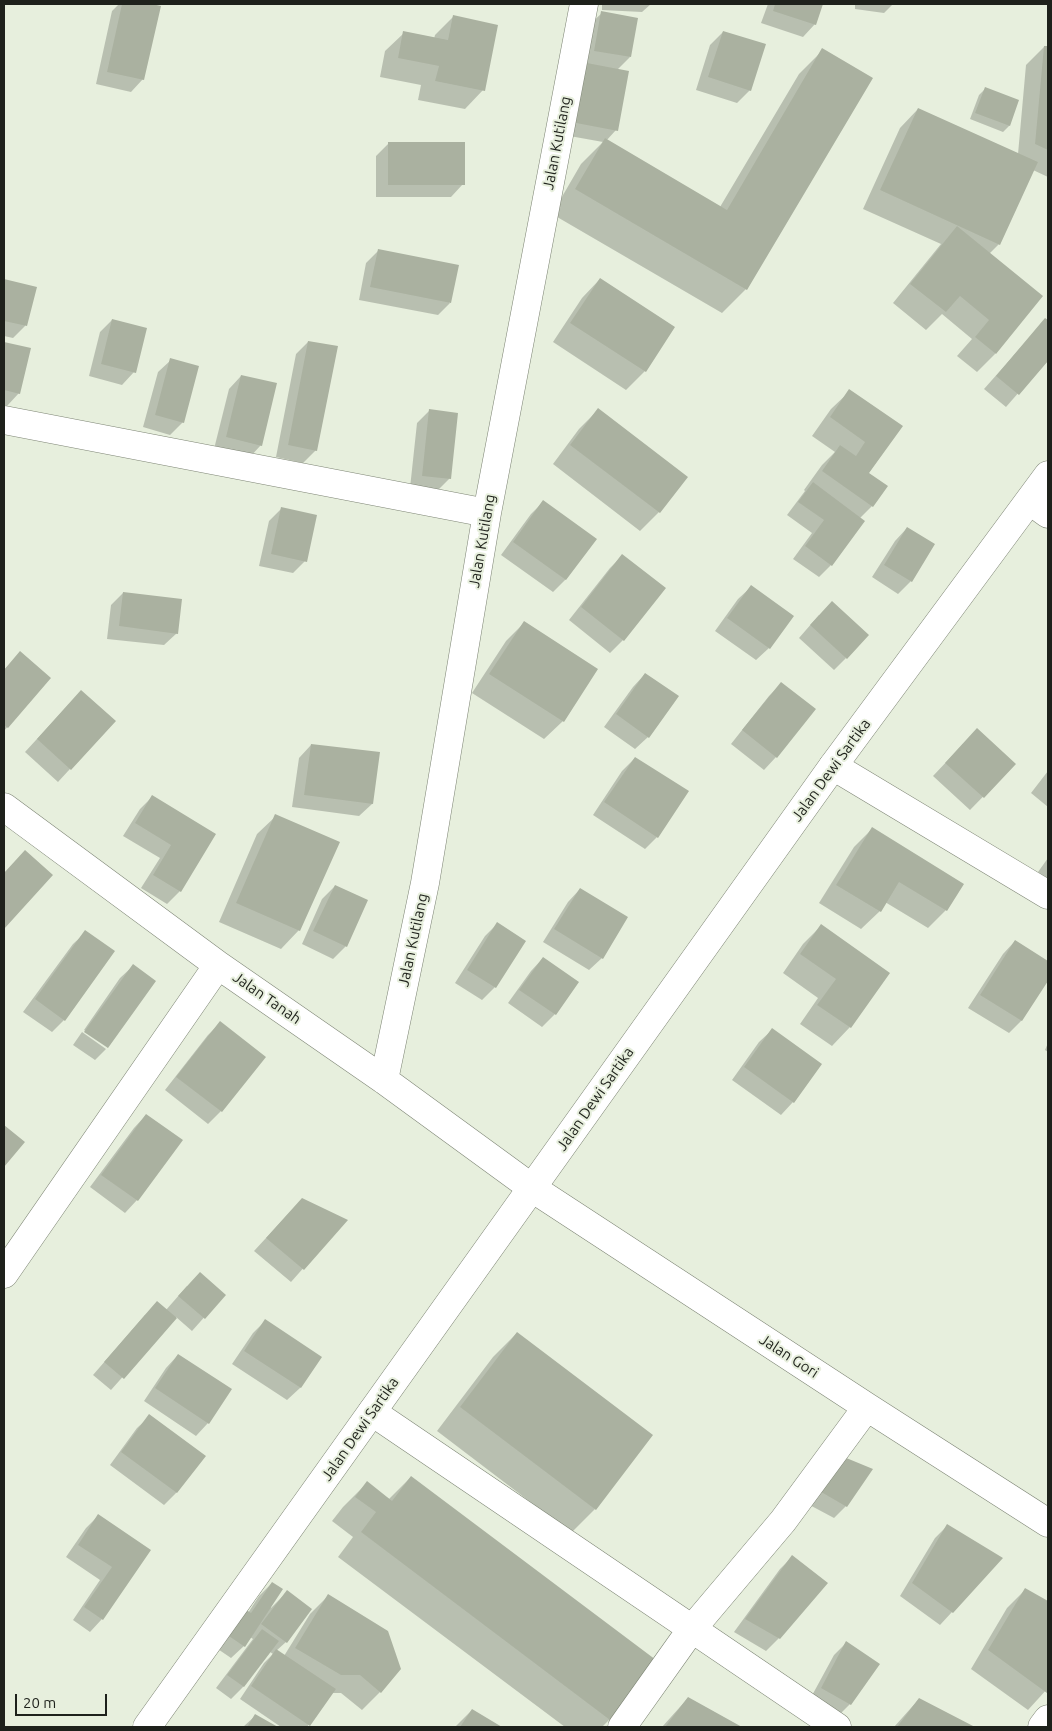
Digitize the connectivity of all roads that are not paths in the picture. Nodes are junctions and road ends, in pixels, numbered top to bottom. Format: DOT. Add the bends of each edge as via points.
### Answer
graph roads {
  1 [pos="584,4"];
  2 [pos="4,420"];
  3 [pos="1048,475"];
  4 [pos="1039,508"];
  5 [pos="487,512"];
  6 [pos="833,766"];
  7 [pos="4,807"];
  8 [pos="1048,895"];
  9 [pos="218,965"];
  10 [pos="384,1080"];
  11 [pos="532,1188"];
  12 [pos="4,1274"];
  13 [pos="867,1407"];
  14 [pos="372,1412"];
  15 [pos="1048,1523"];
  16 [pos="691,1630"];
  17 [pos="1048,1719"];
  18 [pos="147,1727"];
  19 [pos="622,1727"];
  20 [pos="837,1727"];
  21 [pos="1042,1727"];
  1 -- 5 [label="street, Jalan Kutilang"];
  2 -- 5 [label="street"];
  3 -- 4 [label="street, Jalan Dewi Sartika"];
  4 -- 6 [label="street, Jalan Dewi Sartika"];
  5 -- 10 [label="street, Jalan Kutilang" via="425,883"];
  6 -- 8 [label="street"];
  6 -- 11 [label="street, Jalan Dewi Sartika"];
  7 -- 9 [label="street, Jalan Tanah"];
  9 -- 10 [label="street, Jalan Tanah"];
  9 -- 12 [label="street"];
  10 -- 11 [label="street, Jalan Tanah"];
  11 -- 13 [label="street, Jalan Gori"];
  11 -- 14 [label="street, Jalan Dewi Sartika"];
  13 -- 15 [label="street, Jalan Gori"];
  13 -- 16 [label="street" via="783,1520"];
  14 -- 16 [label="street"];
  14 -- 18 [label="street, Jalan Dewi Sartika"];
  16 -- 19 [label="street"];
  16 -- 20 [label="street"];
  17 -- 21 [label="street"];
}
